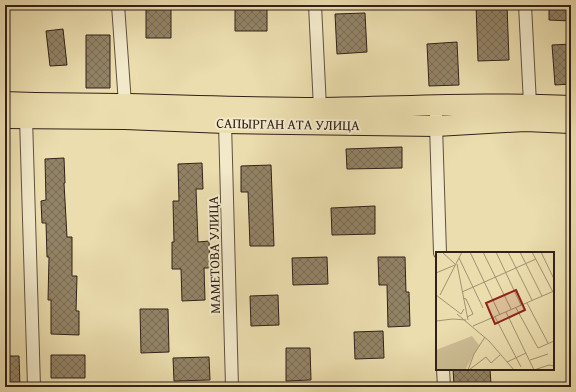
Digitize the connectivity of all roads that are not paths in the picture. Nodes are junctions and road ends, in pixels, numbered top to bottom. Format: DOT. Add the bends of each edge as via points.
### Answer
graph roads {
  1 [pos="118,5"];
  2 [pos="315,5"];
  3 [pos="525,5"];
  4 [pos="5,102"];
  5 [pos="125,104"];
  6 [pos="530,104"];
  7 [pos="436,106"];
  8 [pos="571,106"];
  9 [pos="320,108"];
  10 [pos="5,118"];
  11 [pos="26,118"];
  12 [pos="225,123"];
  13 [pos="571,123"];
  14 [pos="436,126"];
  15 [pos="440,252"];
  16 [pos="443,370"];
  17 [pos="34,387"];
  18 [pos="232,387"];
  19 [pos="444,387"];
  1 -- 5 [label="street"];
  2 -- 9 [label="street"];
  3 -- 6 [label="street"];
  4 -- 5 [label="main road, САПЫРГАН АТА УЛИЦА"];
  5 -- 9 [label="main road, САПЫРГАН АТА УЛИЦА"];
  6 -- 7 [label="main road, САПЫРГАН АТА УЛИЦА"];
  6 -- 8 [label="main road, САПЫРГАН АТА УЛИЦА"];
  7 -- 9 [label="main road, САПЫРГАН АТА УЛИЦА"];
  7 -- 14 [label="street"];
  10 -- 11 [label="main road, САПЫРГАН АТА УЛИЦА"];
  11 -- 12 [label="main road, САПЫРГАН АТА УЛИЦА"];
  11 -- 17 [label="street"];
  12 -- 14 [label="main road, САПЫРГАН АТА УЛИЦА"];
  12 -- 18 [label="street, МАМЕТОВА УЛИЦА"];
  13 -- 14 [label="main road, САПЫРГАН АТА УЛИЦА" via="525,121"];
  14 -- 15 [label="street"];
  16 -- 19 [label="street"];
}
